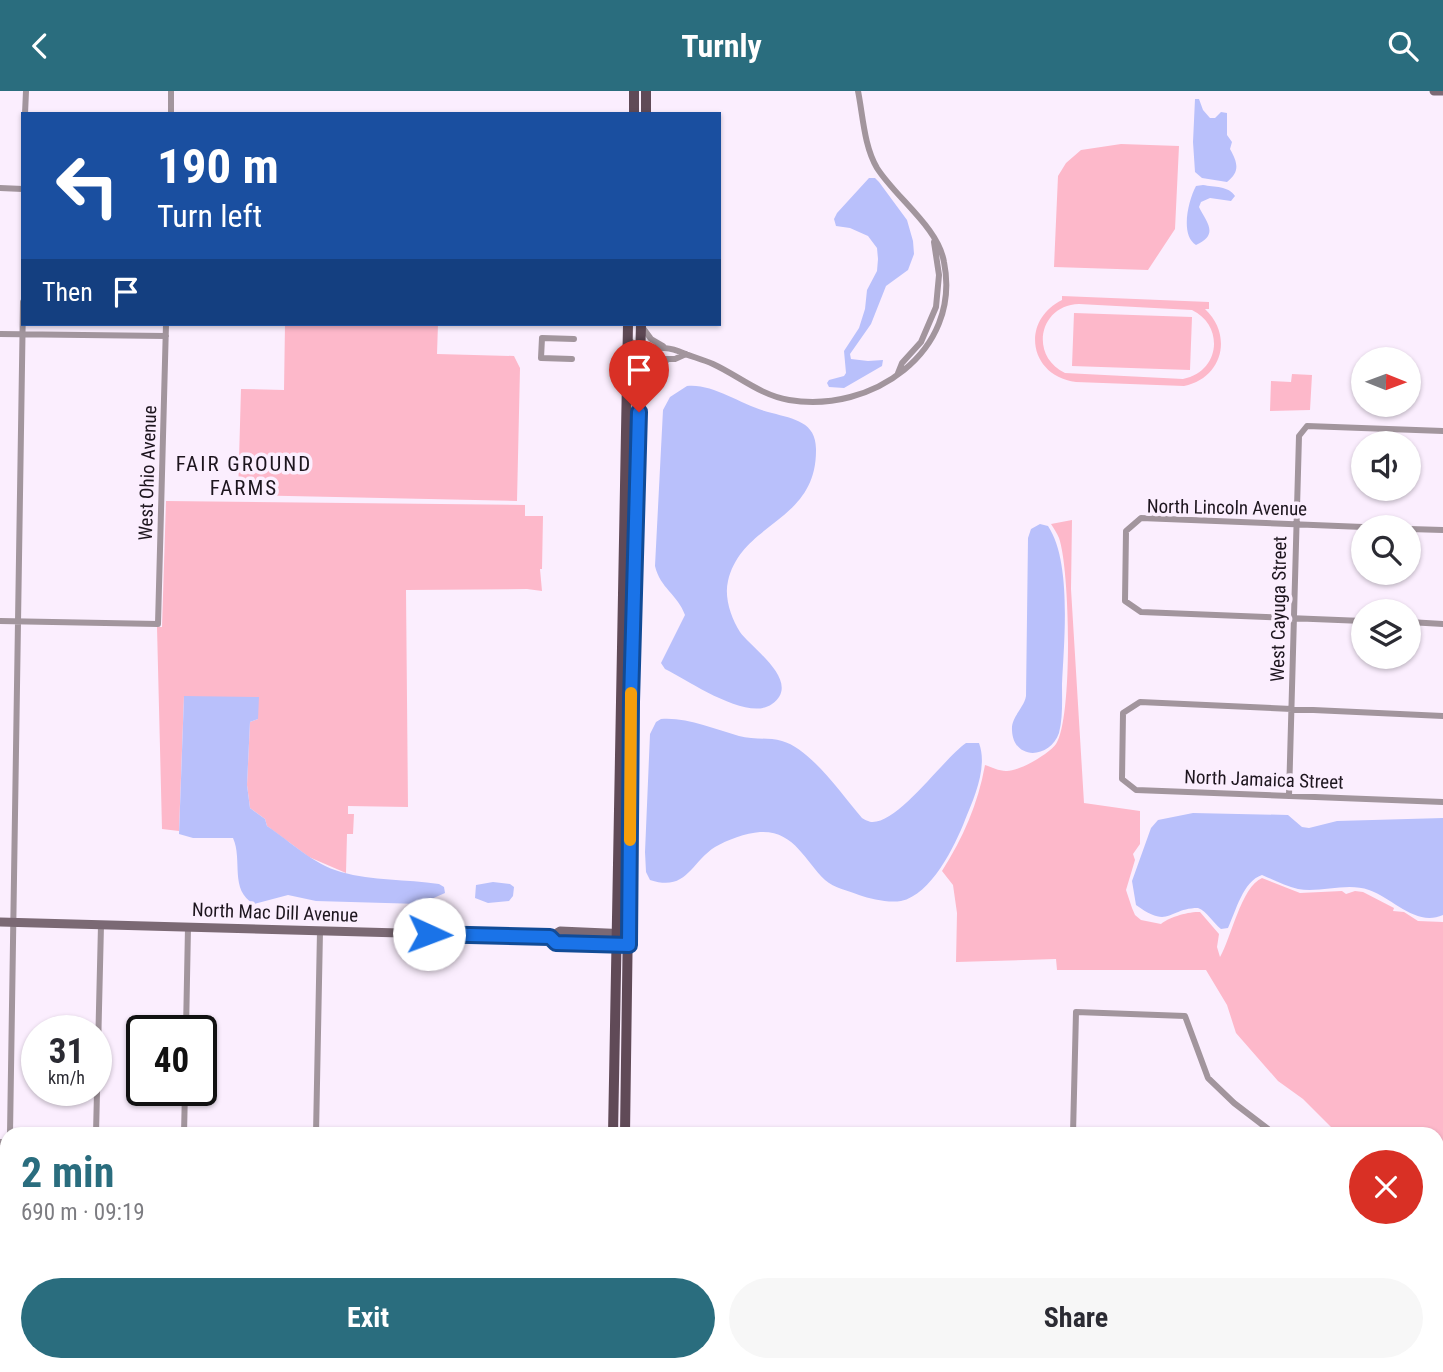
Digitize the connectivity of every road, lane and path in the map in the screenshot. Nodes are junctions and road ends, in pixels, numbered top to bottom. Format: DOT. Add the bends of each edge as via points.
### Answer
graph roads {
  1 [pos="26,91"];
  2 [pos="171,91"];
  3 [pos="634,91"];
  4 [pos="646,91"];
  5 [pos="858,91"];
  6 [pos="1434,91"];
  7 [pos="1443,92"];
  8 [pos="26,112"];
  9 [pos="171,112"];
  10 [pos="634,112"];
  11 [pos="646,112"];
  12 [pos="0,188"];
  13 [pos="21,189"];
  14 [pos="22,326"];
  15 [pos="166,326"];
  16 [pos="628,326"];
  17 [pos="641,326"];
  18 [pos="642,326"];
  19 [pos="0,334"];
  20 [pos="22,334"];
  21 [pos="166,335"];
  22 [pos="574,339"];
  23 [pos="628,340"];
  24 [pos="671,349"];
  25 [pos="640,353"];
  26 [pos="687,355"];
  27 [pos="572,359"];
  28 [pos="672,359"];
  29 [pos="627,360"];
  30 [pos="639,384"];
  31 [pos="1443,431"];
  32 [pos="1296,524"];
  33 [pos="1351,526"];
  34 [pos="1421,529"];
  35 [pos="1443,530"];
  36 [pos="1294,618"];
  37 [pos="1351,620"];
  38 [pos="0,621"];
  39 [pos="16,622"];
  40 [pos="1421,623"];
  41 [pos="1443,624"];
  42 [pos="1292,709"];
  43 [pos="1443,716"];
  44 [pos="1289,796"];
  45 [pos="1443,802"];
  46 [pos="0,922"];
  47 [pos="14,923"];
  48 [pos="101,925"];
  49 [pos="188,927"];
  50 [pos="320,931"];
  51 [pos="617,939"];
  52 [pos="629,939"];
  53 [pos="186,1015"];
  54 [pos="185,1106"];
  55 [pos="9,1127"];
  56 [pos="96,1127"];
  57 [pos="184,1127"];
  58 [pos="316,1127"];
  59 [pos="613,1127"];
  60 [pos="625,1127"];
  61 [pos="1073,1127"];
  62 [pos="1265,1127"];
  63 [pos="619,1372"];
  64 [pos="646,1372"];
  1 -- 8 [label="street"];
  2 -- 9 [label="street"];
  3 -- 10 [label="main road"];
  4 -- 11 [label="main road"];
  5 -- 26 [label="street" via="877,167 941,249 946,273 942,315 922,355 908,369 873,387 824,402 762,392"];
  6 -- 7 [label="street"];
  12 -- 13 [label="street"];
  14 -- 20 [label="street"];
  15 -- 21 [label="street, West Ohio Avenue"];
  16 -- 23 [label="main road"];
  17 -- 25 [label="main road"];
  18 -- 24 [label="street" via="651,339"];
  19 -- 20 [label="street"];
  20 -- 21 [label="street"];
  20 -- 39 [label="street"];
  21 -- 39 [label="street, West Ohio Avenue" via="158,624"];
  22 -- 27 [label="street" via="542,338 541,358"];
  23 -- 25 [label="street"];
  23 -- 29 [label="main road"];
  24 -- 25 [label="street"];
  24 -- 26 [label="street"];
  25 -- 28 [label="street"];
  25 -- 29 [label="street"];
  25 -- 30 [label="main road"];
  26 -- 28 [label="street"];
  28 -- 30 [label="street" via="651,368"];
  29 -- 51 [label="main road"];
  30 -- 52 [label="main road"];
  31 -- 32 [label="street, West Cayuga Street" via="1307,426 1299,436"];
  32 -- 33 [label="street, North Lincoln Avenue"];
  32 -- 36 [label="street, West Cayuga Street"];
  32 -- 36 [label="street, North Lincoln Avenue" via="1141,518 1126,531 1125,601 1141,613"];
  34 -- 35 [label="street"];
  36 -- 37 [label="street"];
  36 -- 42 [label="street, West Cayuga Street"];
  38 -- 39 [label="street"];
  39 -- 47 [label="street"];
  40 -- 41 [label="street"];
  42 -- 43 [label="street"];
  42 -- 44 [label="street, West Cayuga Street"];
  42 -- 44 [label="street, North Jamaica Street" via="1140,702 1123,713 1122,779 1136,790"];
  44 -- 45 [label="street, North Jamaica Street"];
  46 -- 47 [label="street, North Mac Dill Avenue"];
  47 -- 48 [label="street, North Mac Dill Avenue"];
  47 -- 55 [label="street"];
  48 -- 49 [label="street, North Mac Dill Avenue"];
  48 -- 56 [label="street"];
  49 -- 50 [label="street, North Mac Dill Avenue"];
  49 -- 53 [label="street"];
  50 -- 51 [label="street, North Mac Dill Avenue" via="550,937 559,931"];
  50 -- 58 [label="street"];
  51 -- 52 [label="street, North Mac Dill Avenue"];
  51 -- 59 [label="main road"];
  52 -- 60 [label="main road"];
  54 -- 57 [label="street"];
  61 -- 62 [label="street" via="1076,1012 1185,1016 1208,1077"];
  63 -- 64 [label="street"];
}
